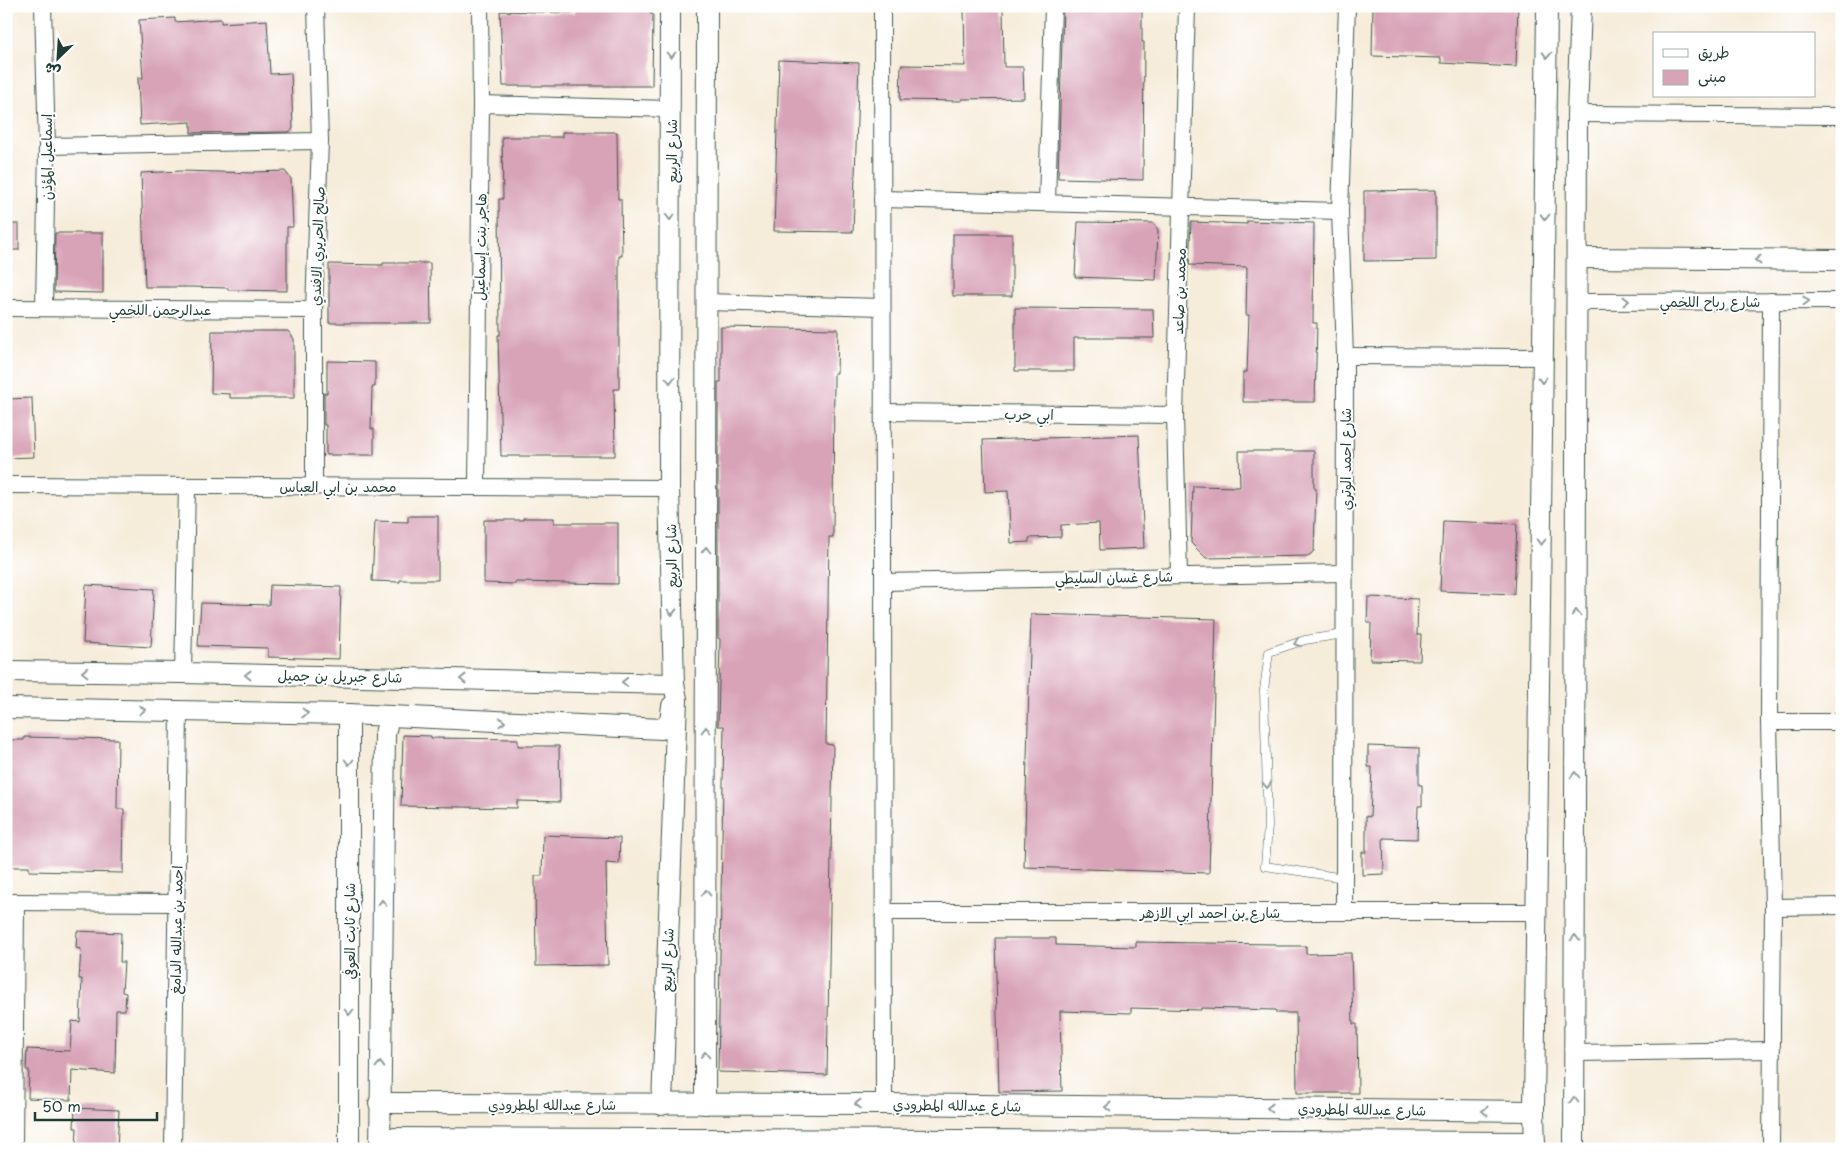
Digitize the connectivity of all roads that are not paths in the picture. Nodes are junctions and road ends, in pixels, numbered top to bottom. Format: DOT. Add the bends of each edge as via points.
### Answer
graph roads {
  1 [pos="43,6"];
  2 [pos="316,6"];
  3 [pos="480,6"];
  4 [pos="670,6"];
  5 [pos="707,6"];
  6 [pos="882,6"];
  7 [pos="1053,6"];
  8 [pos="1187,6"];
  9 [pos="1347,6"];
  10 [pos="1547,6"];
  11 [pos="1581,6"];
  12 [pos="481,104"];
  13 [pos="671,109"];
  14 [pos="1578,114"];
  15 [pos="1842,116"];
  16 [pos="320,141"];
  17 [pos="46,146"];
  18 [pos="882,199"];
  19 [pos="1047,202"];
  20 [pos="1182,208"];
  21 [pos="1340,211"];
  22 [pos="1578,258"];
  23 [pos="1842,260"];
  24 [pos="1771,301"];
  25 [pos="1842,301"];
  26 [pos="706,302"];
  27 [pos="1578,302"];
  28 [pos="882,307"];
  29 [pos="6,308"];
  30 [pos="44,308"];
  31 [pos="314,310"];
  32 [pos="1345,356"];
  33 [pos="1543,357"];
  34 [pos="882,412"];
  35 [pos="1175,415"];
  36 [pos="6,485"];
  37 [pos="187,486"];
  38 [pos="314,486"];
  39 [pos="477,487"];
  40 [pos="669,488"];
  41 [pos="1344,573"];
  42 [pos="1179,576"];
  43 [pos="883,582"];
  44 [pos="1344,634"];
  45 [pos="6,671"];
  46 [pos="183,673"];
  47 [pos="667,683"];
  48 [pos="6,708"];
  49 [pos="178,711"];
  50 [pos="349,714"];
  51 [pos="1769,722"];
  52 [pos="1842,722"];
  53 [pos="387,725"];
  54 [pos="349,735"];
  55 [pos="1344,878"];
  56 [pos="11,902"];
  57 [pos="176,903"];
  58 [pos="1842,906"];
  59 [pos="1773,907"];
  60 [pos="884,912"];
  61 [pos="1344,912"];
  62 [pos="1536,912"];
  63 [pos="1771,1050"];
  64 [pos="1574,1053"];
  65 [pos="379,1103"];
  66 [pos="662,1104"];
  67 [pos="705,1104"];
  68 [pos="884,1104"];
  69 [pos="1534,1111"];
  70 [pos="380,1143"];
  71 [pos="959,1144"];
  72 [pos="1325,1145"];
  73 [pos="1358,1145"];
  74 [pos="1535,1145"];
  75 [pos="14,1149"];
  76 [pos="173,1149"];
  77 [pos="349,1149"];
  78 [pos="1574,1149"];
  79 [pos="1771,1149"];
  1 -- 17 [label="street, إسماعيل المؤذن"];
  2 -- 16 [label="street, صالح الحريري الافندي"];
  3 -- 12 [label="street, هاجر بنت إسماعيل"];
  4 -- 13 [label="street, شارع الربيع, one-way"];
  5 -- 26 [label="street"];
  6 -- 18 [label="street"];
  7 -- 19 [label="street"];
  8 -- 20 [label="street, محمد بن صاعد"];
  9 -- 21 [label="street, شارع احمد الوتري"];
  10 -- 33 [label="street, one-way"];
  11 -- 14 [label="street"];
  12 -- 13 [label="street"];
  12 -- 39 [label="street, هاجر بنت إسماعيل"];
  13 -- 40 [label="street, شارع الربيع, one-way"];
  14 -- 15 [label="street"];
  14 -- 22 [label="street"];
  16 -- 17 [label="street"];
  16 -- 31 [label="street, صالح الحريري الافندي"];
  17 -- 30 [label="street, إسماعيل المؤذن"];
  18 -- 19 [label="street"];
  18 -- 28 [label="street"];
  19 -- 20 [label="street"];
  20 -- 21 [label="street"];
  20 -- 35 [label="street, محمد بن صاعد"];
  21 -- 32 [label="street, شارع احمد الوتري"];
  23 -- 22 [label="street, one-way"];
  22 -- 27 [label="street"];
  24 -- 25 [label="street, شارع رباح اللخمي, one-way"];
  27 -- 24 [label="street, شارع رباح اللخمي, one-way"];
  24 -- 51 [label="street"];
  26 -- 28 [label="street"];
  67 -- 26 [label="street, one-way"];
  64 -- 27 [label="street, one-way"];
  28 -- 34 [label="street"];
  29 -- 30 [label="street, عبدالرحمن اللخمي"];
  30 -- 31 [label="street, عبدالرحمن اللخمي"];
  31 -- 38 [label="street, صالح الحريري الافندي"];
  32 -- 33 [label="street"];
  32 -- 41 [label="street, شارع احمد الوتري"];
  33 -- 62 [label="street, one-way"];
  34 -- 35 [label="street, ابي حرب"];
  34 -- 43 [label="street"];
  35 -- 42 [label="street, محمد بن صاعد"];
  36 -- 37 [label="street, محمد بن ابي العباس"];
  37 -- 38 [label="street, محمد بن ابي العباس"];
  37 -- 46 [label="street"];
  38 -- 39 [label="street, محمد بن ابي العباس"];
  39 -- 40 [label="street, محمد بن ابي العباس"];
  40 -- 47 [label="street, شارع الربيع, one-way"];
  41 -- 42 [label="street, شارع غسان السليطي"];
  41 -- 44 [label="street, شارع احمد الوتري"];
  42 -- 43 [label="street, شارع غسان السليطي"];
  43 -- 60 [label="street"];
  44 -- 55 [label="street, شارع احمد الوتري"];
  44 -- 55 [label="lane, one-way" via="1305,640 1270,652 1264,690 1268,826 1265,866"];
  46 -- 45 [label="street, شارع جبريل بن جميل, one-way"];
  47 -- 46 [label="street, شارع جبريل بن جميل, one-way"];
  53 -- 47 [label="street, one-way" via="662,729 670,721 673,709"];
  47 -- 66 [label="street, شارع الربيع" via="677,699"];
  48 -- 49 [label="street, one-way"];
  49 -- 50 [label="street, one-way"];
  49 -- 57 [label="street, احمد بن عبدالله الدامغ"];
  50 -- 53 [label="street"];
  50 -- 54 [label="street, شارع ثابت العوفي"];
  51 -- 52 [label="street"];
  51 -- 59 [label="street"];
  53 -- 54 [label="street" via="373,720 357,720"];
  65 -- 53 [label="street, one-way"];
  54 -- 77 [label="street, شارع ثابت العوفي, one-way"];
  55 -- 61 [label="street, شارع احمد الوتري"];
  56 -- 57 [label="street"];
  56 -- 75 [label="street"];
  57 -- 76 [label="street, احمد بن عبدالله الدامغ"];
  58 -- 59 [label="street"];
  59 -- 63 [label="street"];
  60 -- 61 [label="street, شارع بن احمد ابي الازهر"];
  60 -- 68 [label="street"];
  61 -- 62 [label="street, شارع بن احمد ابي الازهر"];
  62 -- 69 [label="street"];
  63 -- 64 [label="street"];
  63 -- 79 [label="street"];
  78 -- 64 [label="street, one-way"];
  65 -- 66 [label="street, شارع عبدالله المطرودي"];
  65 -- 70 [label="street"];
  66 -- 67 [label="street, شارع عبدالله المطرودي"];
  68 -- 67 [label="street, شارع عبدالله المطرودي, one-way"];
  69 -- 68 [label="street, شارع عبدالله المطرودي, one-way"];
  69 -- 74 [label="street"];
  70 -- 71 [label="street"];
  71 -- 72 [label="street"];
  72 -- 73 [label="street"];
  73 -- 74 [label="street"];
}
